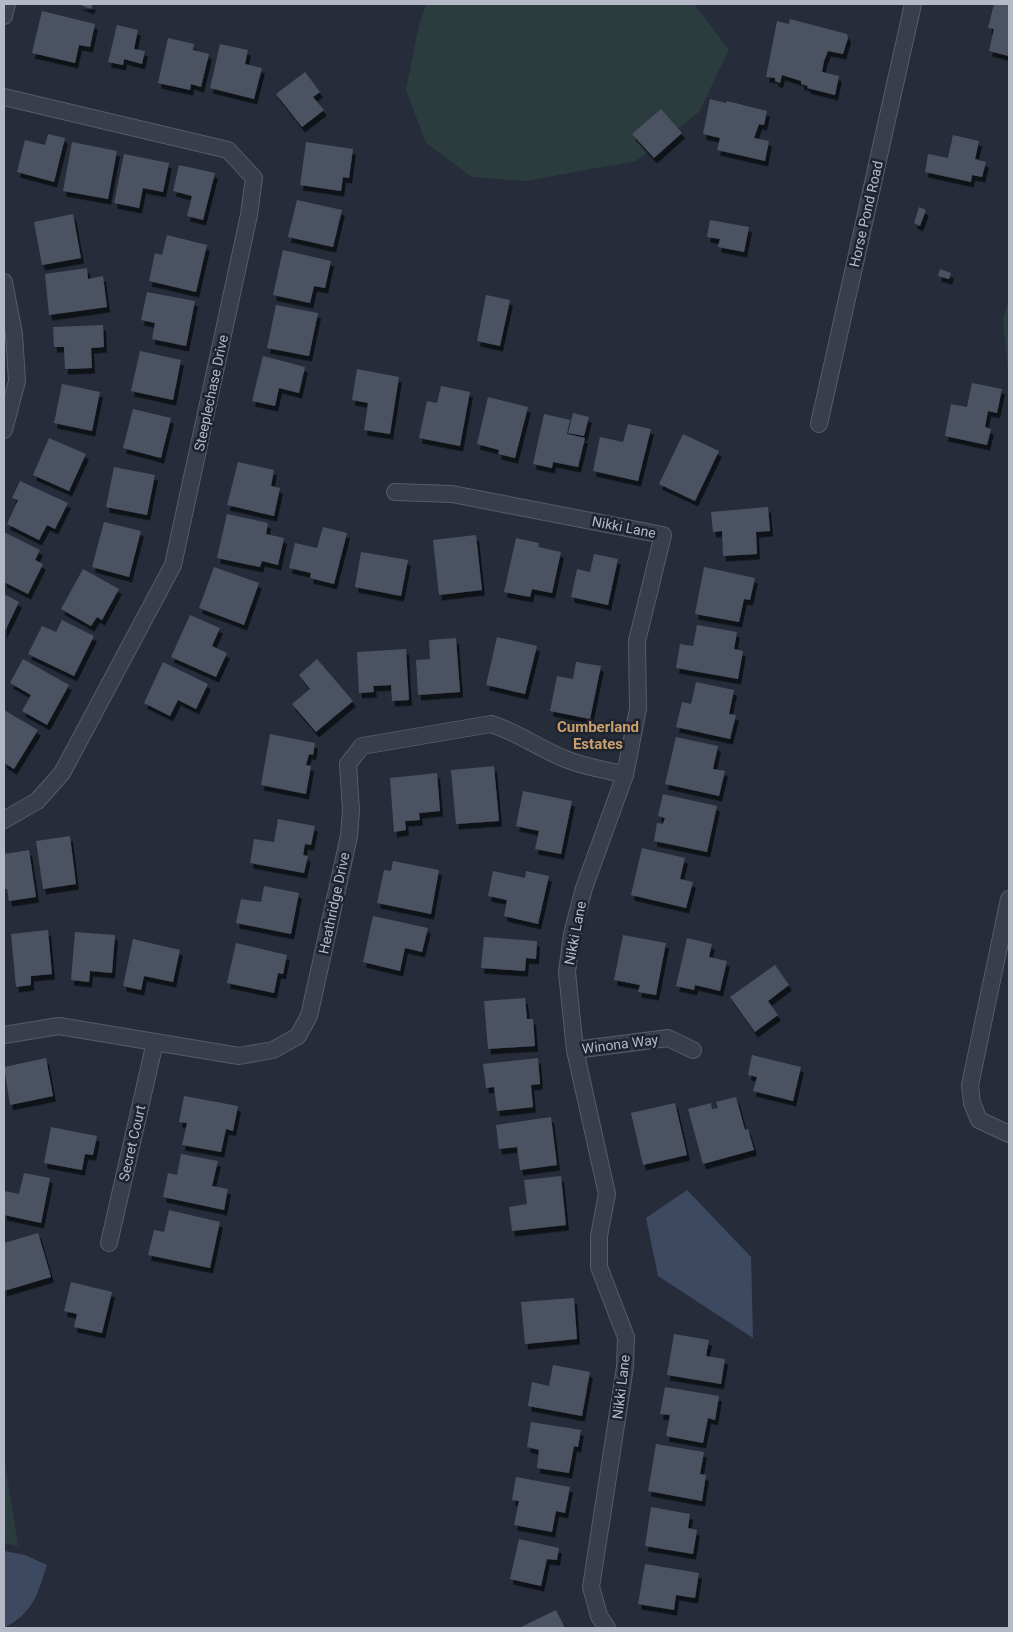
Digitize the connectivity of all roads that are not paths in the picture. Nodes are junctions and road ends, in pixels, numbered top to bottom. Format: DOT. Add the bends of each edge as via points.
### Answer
graph roads {
  1 [pos="7,4"];
  2 [pos="912,4"];
  3 [pos="4,16"];
  4 [pos="4,97"];
  5 [pos="4,282"];
  6 [pos="819,424"];
  7 [pos="4,430"];
  8 [pos="395,492"];
  9 [pos="625,775"];
  10 [pos="4,820"];
  11 [pos="1009,899"];
  12 [pos="4,1035"];
  13 [pos="155,1042"];
  14 [pos="574,1050"];
  15 [pos="693,1050"];
  16 [pos="1009,1134"];
  17 [pos="109,1243"];
  18 [pos="607,1628"];
  1 -- 3 [label="street"];
  2 -- 6 [label="street, Horse Pond Road"];
  4 -- 10 [label="street, Steeplechase Drive" via="228,150 254,178 249,215 173,565 62,773 37,801"];
  5 -- 7 [label="street" via="14,334 17,381"];
  8 -- 9 [label="street, Nikki Lane" via="452,494 663,534 637,641 638,710"];
  9 -- 13 [label="street, Heathridge Drive" via="570,760 491,724 362,746 348,764 349,836 309,1016 298,1036 273,1050 239,1056"];
  9 -- 14 [label="street, Nikki Lane" via="584,888 572,934 568,972"];
  11 -- 16 [label="street" via="970,1084 972,1103 979,1120"];
  12 -- 13 [label="street, Heathridge Drive" via="59,1026"];
  13 -- 17 [label="street, Secret Court"];
  14 -- 15 [label="street, Winona Way" via="668,1038"];
  14 -- 18 [label="street, Nikki Lane" via="607,1194 599,1236 599,1267 626,1337 625,1367 591,1587 598,1616"];
}
